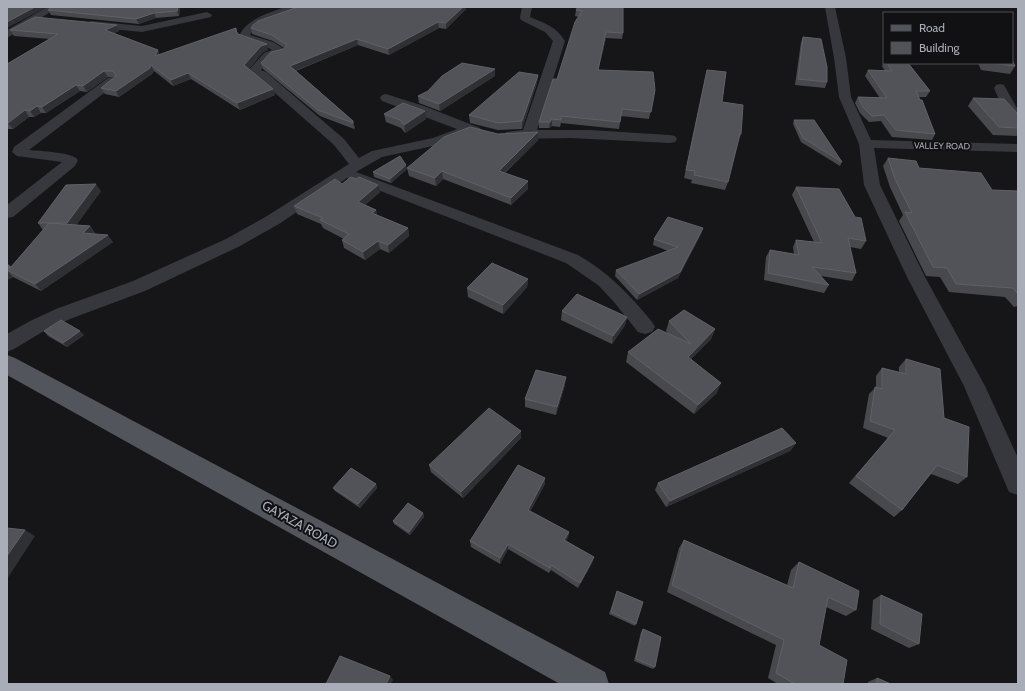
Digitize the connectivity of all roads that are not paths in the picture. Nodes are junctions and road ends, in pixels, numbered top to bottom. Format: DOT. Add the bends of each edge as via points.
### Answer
graph roads {
  1 [pos="54,7"];
  2 [pos="294,7"];
  3 [pos="528,7"];
  4 [pos="830,7"];
  5 [pos="207,15"];
  6 [pos="36,18"];
  7 [pos="52,20"];
  8 [pos="83,23"];
  9 [pos="7,34"];
  10 [pos="112,81"];
  11 [pos="1000,88"];
  12 [pos="386,98"];
  13 [pos="1018,117"];
  14 [pos="469,129"];
  15 [pos="529,134"];
  16 [pos="670,139"];
  17 [pos="866,144"];
  18 [pos="1018,148"];
  19 [pos="351,169"];
  20 [pos="7,213"];
  21 [pos="645,327"];
  22 [pos="7,344"];
  23 [pos="7,364"];
  24 [pos="1018,484"];
  25 [pos="593,684"];
  1 -- 6 [label="street"];
  2 -- 19 [label="street" via="253,25 245,32 244,36 281,50 268,55 254,71 262,75 339,142"];
  3 -- 15 [label="street" via="525,18 545,27 559,41"];
  4 -- 17 [label="street" via="845,97"];
  5 -- 8 [label="street" via="142,29"];
  6 -- 7 [label="street"];
  6 -- 9 [label="street"];
  10 -- 20 [label="street" via="19,150 22,153 71,160"];
  11 -- 13 [label="street"];
  12 -- 14 [label="street"];
  14 -- 15 [label="street" via="495,136"];
  14 -- 19 [label="street" via="437,141 377,154"];
  15 -- 16 [label="street" via="591,134"];
  17 -- 18 [label="street, VALLEY ROAD"];
  17 -- 24 [label="street" via="872,185 916,277 974,386"];
  19 -- 21 [label="street" via="589,268 612,287"];
  19 -- 22 [label="street" via="273,220 232,243 139,286 63,314"];
  23 -- 25 [label="main road, GAYAZA ROAD"];
}
